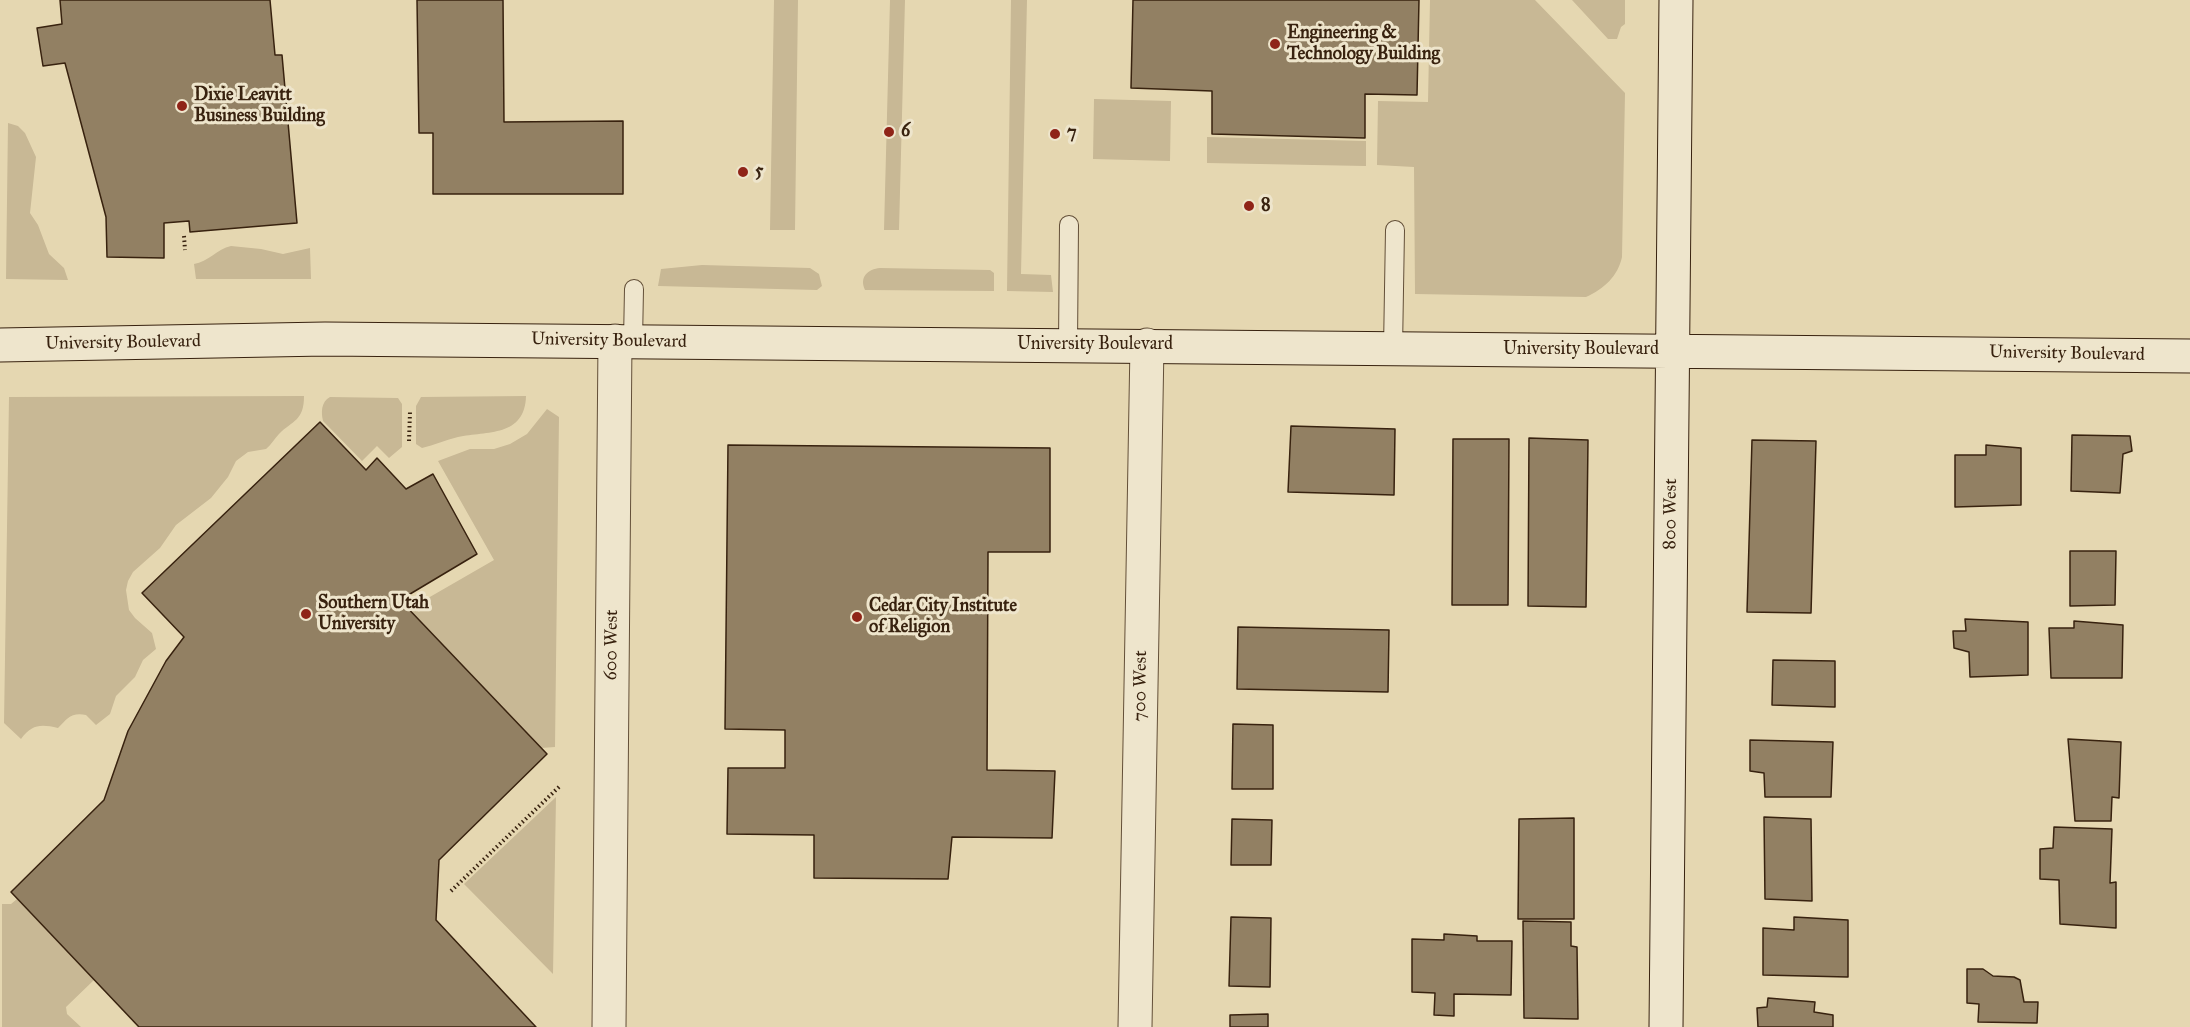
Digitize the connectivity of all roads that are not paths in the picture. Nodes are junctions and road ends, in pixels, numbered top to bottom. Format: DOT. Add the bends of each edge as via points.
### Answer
graph roads {
  1 [pos="1676,0"];
  2 [pos="1069,225"];
  3 [pos="1395,230"];
  4 [pos="633,289"];
  5 [pos="624,341"];
  6 [pos="0,345"];
  7 [pos="1068,345"];
  8 [pos="1147,345"];
  9 [pos="1393,349"];
  10 [pos="1672,351"];
  11 [pos="2190,356"];
  12 [pos="609,1027"];
  13 [pos="1135,1027"];
  14 [pos="1666,1027"];
  1 -- 10 [label="street, 800 West"];
  2 -- 7 [label="lane"];
  3 -- 9 [label="lane"];
  4 -- 5 [label="lane"];
  5 -- 6 [label="street, University Boulevard" via="325,339"];
  5 -- 7 [label="street, University Boulevard"];
  5 -- 12 [label="street, 600 West"];
  7 -- 8 [label="street, University Boulevard"];
  8 -- 9 [label="street, University Boulevard"];
  8 -- 13 [label="street, 700 West"];
  9 -- 10 [label="street, University Boulevard"];
  10 -- 11 [label="street, University Boulevard"];
  10 -- 14 [label="street, 800 West"];
}
